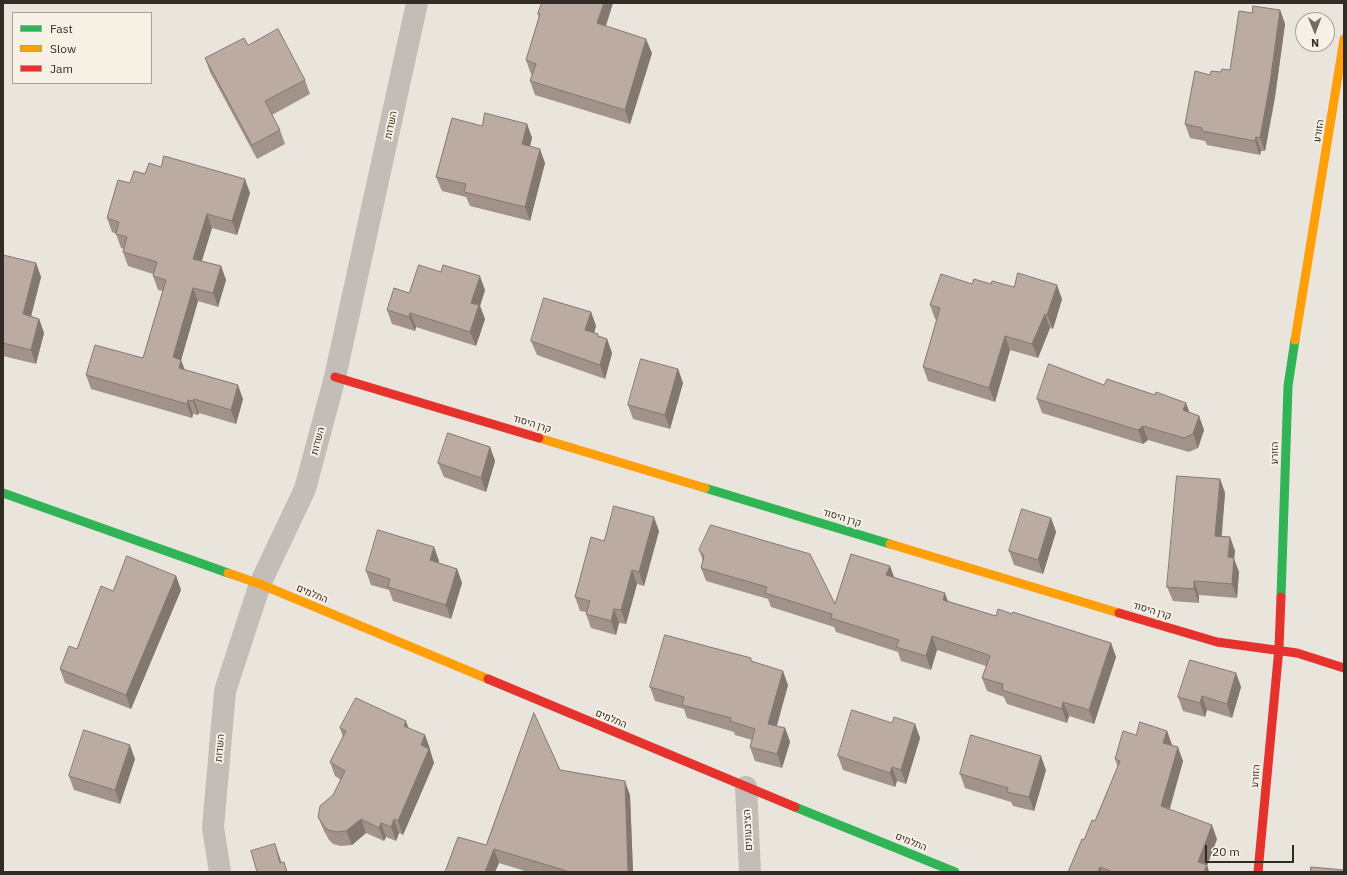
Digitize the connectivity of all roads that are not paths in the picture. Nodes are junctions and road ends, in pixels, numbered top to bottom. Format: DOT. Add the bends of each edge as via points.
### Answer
graph roads {
  1 [pos="418,3"];
  2 [pos="1344,39"];
  3 [pos="335,377"];
  4 [pos="3,492"];
  5 [pos="260,584"];
  6 [pos="1278,648"];
  7 [pos="1344,668"];
  8 [pos="746,787"];
  9 [pos="220,872"];
  10 [pos="750,872"];
  11 [pos="955,872"];
  12 [pos="1258,872"];
  1 -- 3 [label="street, השדות"];
  2 -- 6 [label="street, הזורע" via="1288,386"];
  3 -- 5 [label="street, השדות" via="305,489"];
  3 -- 6 [label="street, קרן היסוד" via="1217,642"];
  4 -- 5 [label="street, התלמים"];
  5 -- 8 [label="street, התלמים"];
  5 -- 9 [label="street, השדות" via="225,691 213,828"];
  6 -- 7 [label="street, קרן היסוד" via="1322,658"];
  6 -- 12 [label="street, הזורע"];
  8 -- 10 [label="street, הציבעונים"];
  8 -- 11 [label="street, התלמים"];
}
